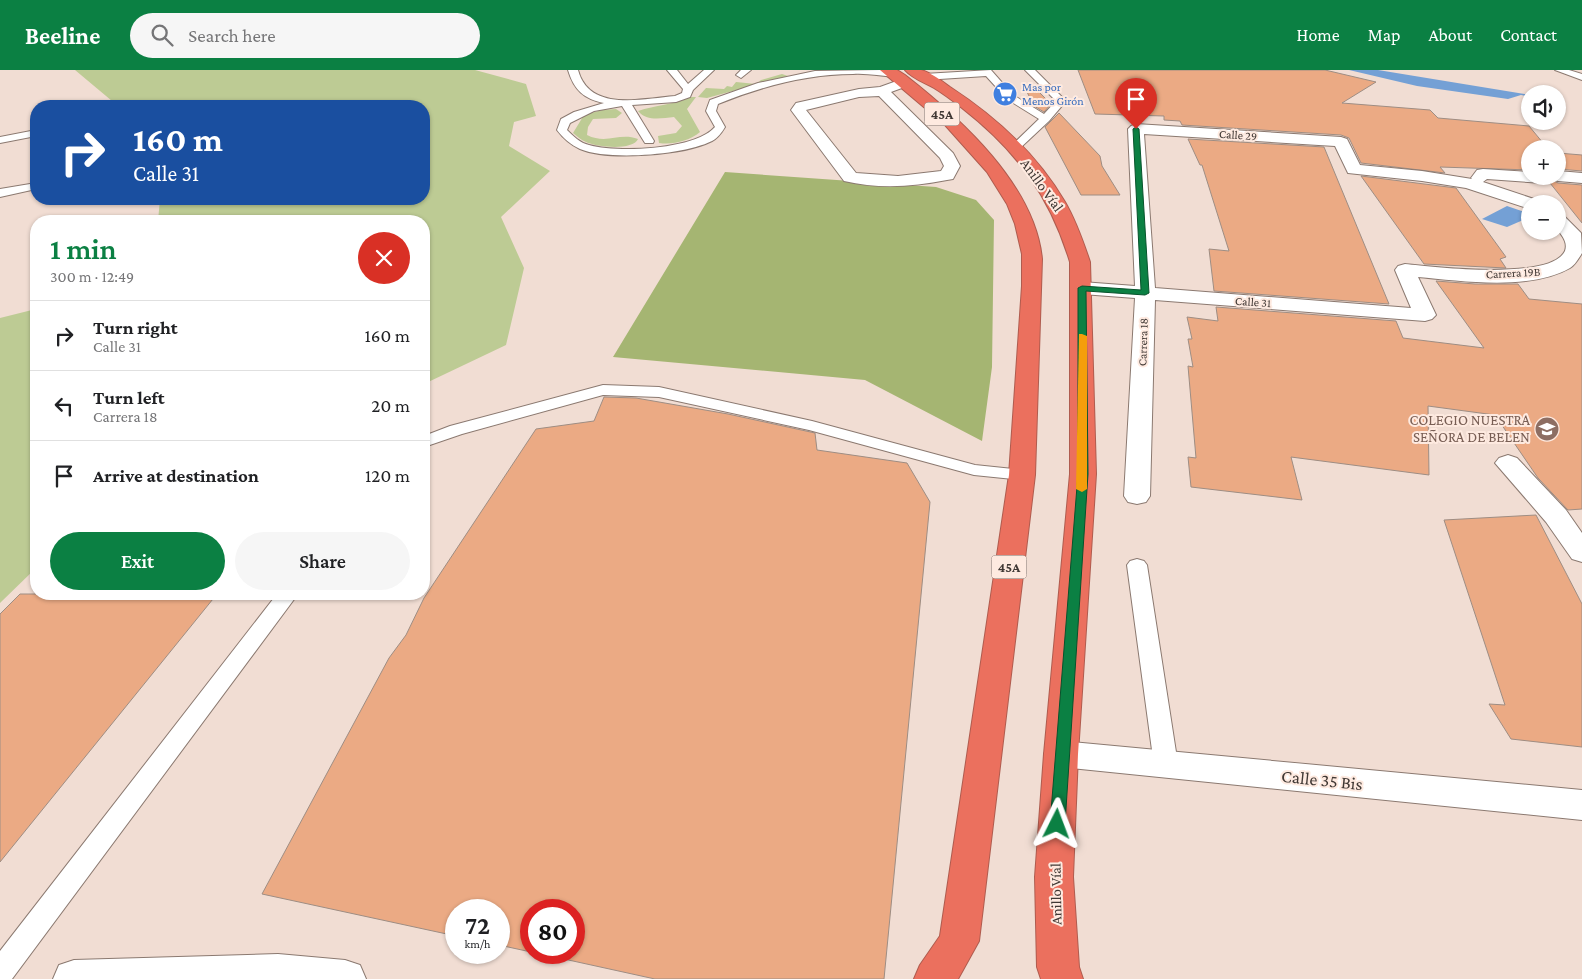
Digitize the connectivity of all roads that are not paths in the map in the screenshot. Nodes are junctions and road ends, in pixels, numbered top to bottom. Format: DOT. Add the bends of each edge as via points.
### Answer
graph roads {
  1 [pos="573,70"];
  2 [pos="672,70"];
  3 [pos="709,70"];
  4 [pos="1030,70"];
  5 [pos="1560,70"];
  6 [pos="986,72"];
  7 [pos="822,74"];
  8 [pos="913,76"];
  9 [pos="1582,77"];
  10 [pos="688,89"];
  11 [pos="626,104"];
  12 [pos="1045,119"];
  13 [pos="1136,129"];
  14 [pos="30,135"];
  15 [pos="0,140"];
  16 [pos="649,141"];
  17 [pos="1014,148"];
  18 [pos="1521,177"];
  19 [pos="1566,177"];
  20 [pos="1582,178"];
  21 [pos="1474,184"];
  22 [pos="30,187"];
  23 [pos="0,193"];
  24 [pos="1521,199"];
  25 [pos="1566,226"];
  26 [pos="1082,288"];
  27 [pos="1145,293"];
  28 [pos="1425,315"];
  29 [pos="430,440"];
  30 [pos="1508,463"];
  31 [pos="1022,475"];
  32 [pos="1137,496"];
  33 [pos="1569,516"];
  34 [pos="1582,553"];
  35 [pos="1137,565"];
  36 [pos="283,600"];
  37 [pos="1061,754"];
  38 [pos="1166,765"];
  39 [pos="1582,805"];
  40 [pos="0,972"];
  41 [pos="74,979"];
  42 [pos="345,979"];
  43 [pos="935,979"];
  44 [pos="1062,979"];
  1 -- 11 [label="lane" via="575,83 585,94"];
  2 -- 10 [label="lane"];
  3 -- 10 [label="lane"];
  4 -- 12 [label="lane" via="1060,98 1059,104"];
  5 -- 9 [label="lane"];
  6 -- 8 [label="lane"];
  6 -- 12 [label="lane" via="1010,97"];
  7 -- 8 [label="lane" via="848,71"];
  7 -- 11 [label="lane" via="734,93 713,102 711,111 720,127 710,138 694,144 609,151 586,148 571,140 562,130 565,121 580,112"];
  8 -- 8 [label="street" via="952,166 947,175 926,179 862,180 850,177 798,110 800,106 859,93"];
  8 -- 17 [label="highway, Anillo Víal / 45A" via="978,115"];
  8 -- 31 [label="highway, Anillo Víal / 45A" via="978,149 1005,187 1030,243 1032,286"];
  10 -- 11 [label="lane" via="687,95 676,99"];
  11 -- 16 [label="lane"];
  12 -- 17 [label="lane"];
  13 -- 21 [label="street, Calle 29" via="1341,142 1354,170"];
  13 -- 27 [label="street, Carrera 18"];
  14 -- 15 [label="lane"];
  17 -- 26 [label="highway, Anillo Víal / 45A" via="1044,182 1064,214 1076,244"];
  18 -- 21 [label="street" via="1483,174"];
  19 -- 20 [label="street"];
  21 -- 24 [label="street"];
  22 -- 23 [label="lane"];
  25 -- 28 [label="street, Carrera 19B" via="1575,240 1574,253 1565,264 1549,272 1515,276 1405,270"];
  26 -- 27 [label="street, Calle 31"];
  26 -- 37 [label="highway, Anillo Víal / 45A" via="1083,474"];
  27 -- 28 [label="street, Calle 31"];
  27 -- 32 [label="street, Carrera 18"];
  29 -- 31 [label="lane" via="603,390 660,392 812,426 974,470"];
  30 -- 33 [label="street"];
  31 -- 43 [label="highway, Anillo Víal / 45A" via="959,941"];
  33 -- 34 [label="street"];
  35 -- 38 [label="lane"];
  36 -- 40 [label="lane"];
  37 -- 38 [label="street, Calle 35 Bis"];
  37 -- 44 [label="highway, Anillo Víal / 45A" via="1054,877 1058,967"];
  38 -- 39 [label="street, Calle 35 Bis"];
  41 -- 42 [label="street" via="278,973"];
}
